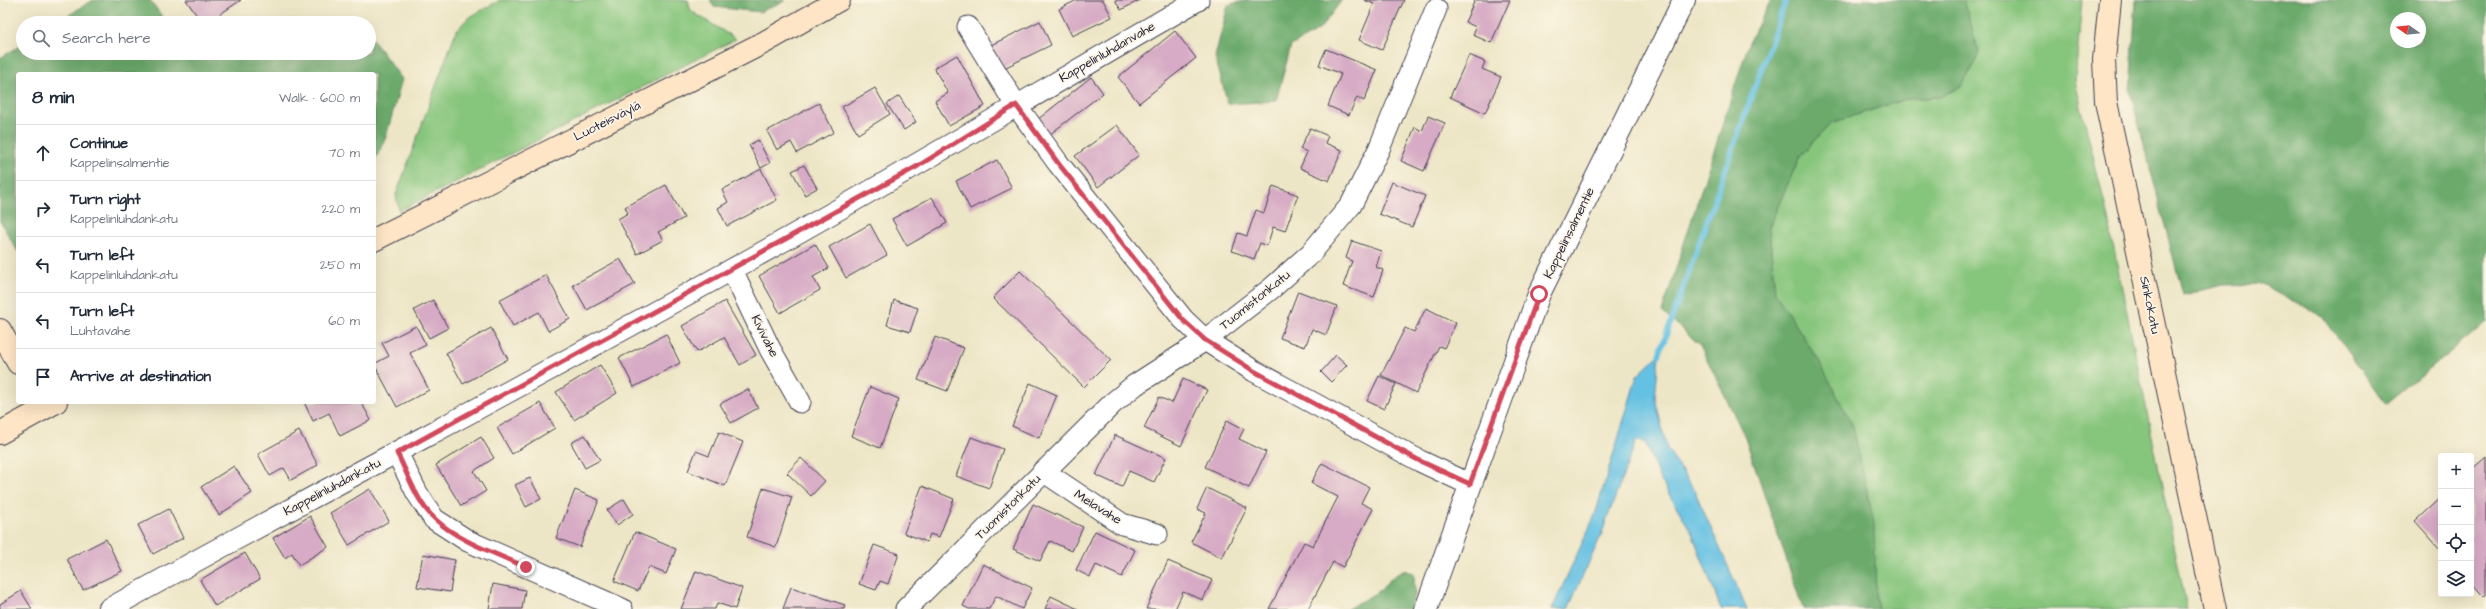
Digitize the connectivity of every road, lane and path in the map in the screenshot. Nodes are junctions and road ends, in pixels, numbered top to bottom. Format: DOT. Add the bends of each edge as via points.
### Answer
graph roads {
  1 [pos="839,0"];
  2 [pos="1198,0"];
  3 [pos="1684,0"];
  4 [pos="2110,0"];
  5 [pos="1436,9"];
  6 [pos="968,28"];
  7 [pos="1016,105"];
  8 [pos="376,239"];
  9 [pos="732,270"];
  10 [pos="0,330"];
  11 [pos="1205,340"];
  12 [pos="16,359"];
  13 [pos="800,402"];
  14 [pos="45,404"];
  15 [pos="0,433"];
  16 [pos="397,453"];
  17 [pos="1043,471"];
  18 [pos="1470,484"];
  19 [pos="1157,534"];
  20 [pos="914,607"];
  21 [pos="109,609"];
  22 [pos="622,609"];
  23 [pos="1426,609"];
  24 [pos="2215,609"];
  1 -- 8 [label="main road, Luoteisväylä" via="765,42"];
  2 -- 7 [label="street, Kappelinluhdanvahe"];
  3 -- 18 [label="street, Kappelinsalmentie" via="1539,294"];
  4 -- 24 [label="main road, Sinkokatu" via="2104,60 2106,102"];
  5 -- 11 [label="street, Tuomistonkatu" via="1379,149 1351,205 1310,253 1272,288"];
  6 -- 7 [label="street"];
  7 -- 9 [label="street, Kappelinluhdankatu" via="918,166"];
  7 -- 11 [label="street" via="1058,163 1173,308"];
  9 -- 13 [label="street, Kivivahe" via="770,349"];
  9 -- 16 [label="street, Kappelinluhdankatu"];
  10 -- 12 [label="main road"];
  11 -- 17 [label="street, Tuomistonkatu" via="1134,385"];
  11 -- 18 [label="street" via="1331,414"];
  14 -- 15 [label="main road"];
  16 -- 21 [label="street, Kappelinluhdankatu" via="274,517"];
  16 -- 22 [label="street" via="417,493 434,519 468,541"];
  17 -- 19 [label="street, Melavahe" via="1122,524"];
  17 -- 20 [label="street, Tuomistonkatu"];
  18 -- 23 [label="street, Kappelinsalmentie"];
}
